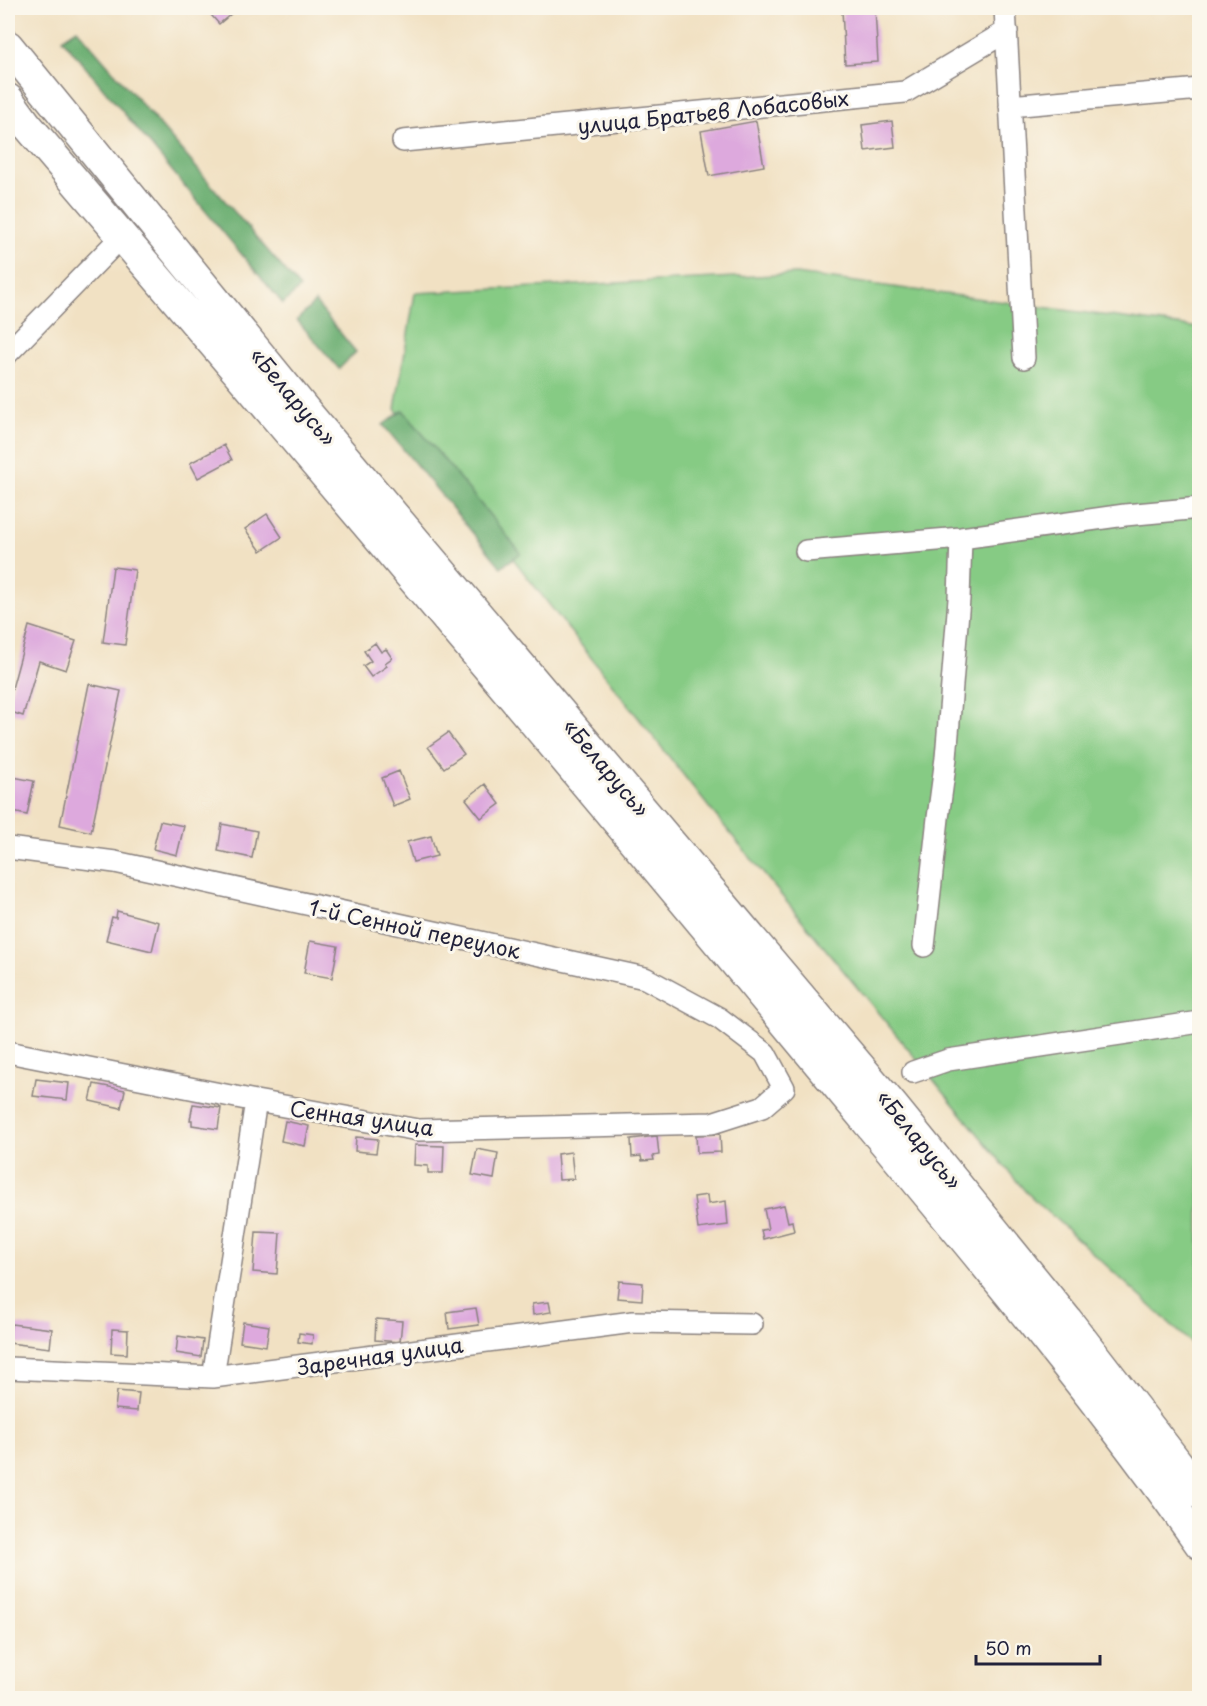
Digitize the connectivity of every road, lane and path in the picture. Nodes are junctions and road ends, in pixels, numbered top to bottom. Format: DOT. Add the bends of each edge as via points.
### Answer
graph roads {
  1 [pos="1005,8"];
  2 [pos="1006,31"];
  3 [pos="8,46"];
  4 [pos="1200,89"];
  5 [pos="8,99"];
  6 [pos="1010,106"];
  7 [pos="403,141"];
  8 [pos="122,236"];
  9 [pos="8,353"];
  10 [pos="1024,358"];
  11 [pos="1200,508"];
  12 [pos="962,538"];
  13 [pos="806,551"];
  14 [pos="8,848"];
  15 [pos="924,946"];
  16 [pos="1200,1022"];
  17 [pos="8,1052"];
  18 [pos="913,1072"];
  19 [pos="784,1088"];
  20 [pos="256,1101"];
  21 [pos="752,1324"];
  22 [pos="8,1368"];
  23 [pos="213,1377"];
  24 [pos="1200,1494"];
  25 [pos="1200,1544"];
  1 -- 2 [label="street"];
  2 -- 6 [label="street"];
  2 -- 7 [label="street, улица Братьев Лобасовых" via="905,93"];
  3 -- 24 [label="highway, «Беларусь»" via="309,415 893,1106 1067,1320"];
  4 -- 6 [label="street"];
  5 -- 8 [label="highway, «Беларусь»"];
  6 -- 10 [label="street"];
  8 -- 9 [label="street"];
  8 -- 25 [label="highway, «Беларусь»" via="622,826 1044,1337"];
  11 -- 12 [label="street"];
  12 -- 13 [label="street"];
  12 -- 15 [label="street" via="946,758"];
  14 -- 19 [label="street, 1-й Сенной переулок" via="115,862 645,978 719,1018 765,1053"];
  16 -- 18 [label="street" via="948,1060"];
  17 -- 20 [label="street, Сенная улица"];
  19 -- 20 [label="street, Сенная улица" via="762,1107 712,1123 688,1124 418,1130"];
  20 -- 23 [label="street"];
  21 -- 23 [label="street, Заречная улица" via="633,1322"];
  22 -- 23 [label="street, Заречная улица"];
}
